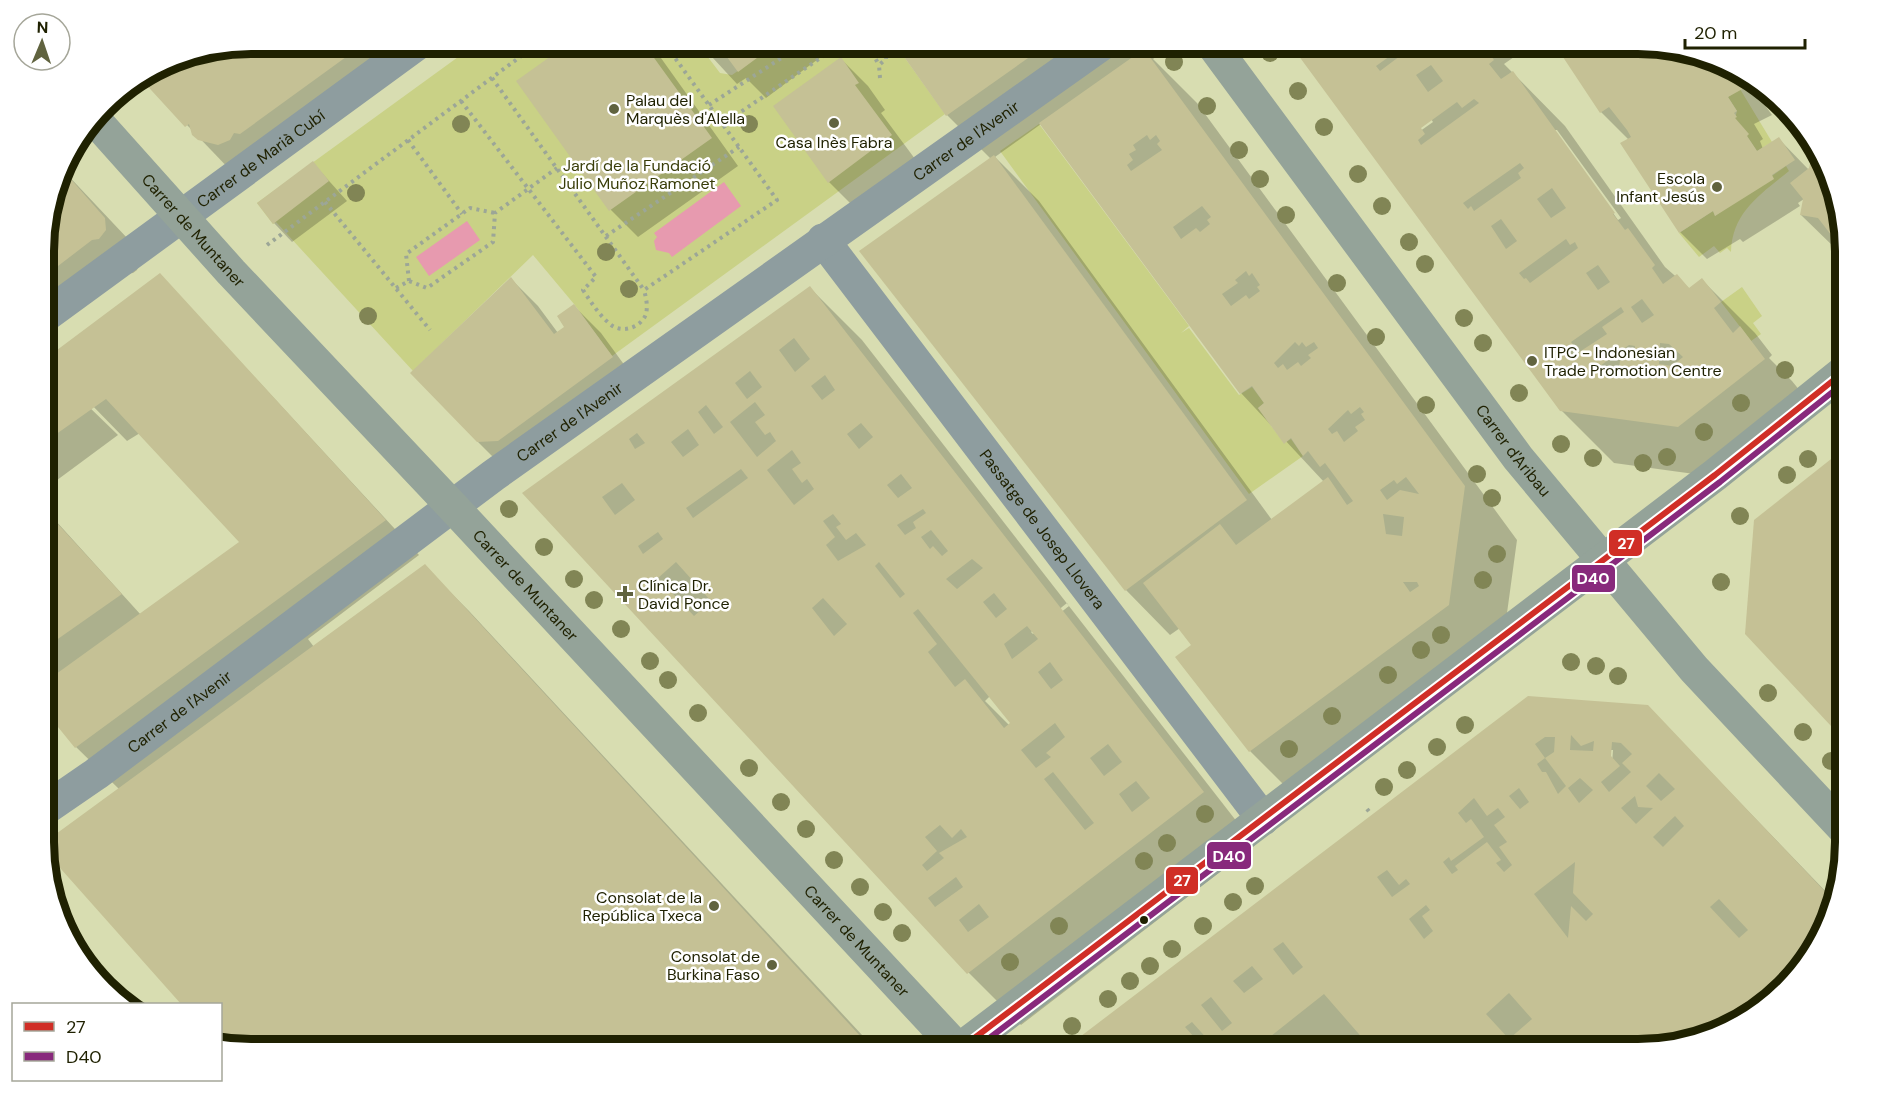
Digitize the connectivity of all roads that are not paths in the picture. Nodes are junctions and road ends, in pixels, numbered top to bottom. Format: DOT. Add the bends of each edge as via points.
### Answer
graph roads {
  1 [pos="403,54"];
  2 [pos="1088,54"];
  3 [pos="1219,54"];
  4 [pos="100,125"];
  5 [pos="181,218"];
  6 [pos="823,240"];
  7 [pos="54,309"];
  8 [pos="1835,379"];
  9 [pos="452,506"];
  10 [pos="1602,560"];
  11 [pos="54,803"];
  12 [pos="1263,819"];
  13 [pos="1835,819"];
  14 [pos="950,1039"];
  15 [pos="972,1039"];
  1 -- 5 [label="street, Carrer de Marià Cubí"];
  2 -- 6 [label="street, Carrer de l'Avenir"];
  3 -- 10 [label="street, Carrer d'Aribau" via="1518,458"];
  4 -- 5 [label="street, Carrer de Muntaner"];
  5 -- 7 [label="street, Carrer de Marià Cubí"];
  5 -- 9 [label="street, Carrer de Muntaner"];
  6 -- 9 [label="street, Carrer de l'Avenir"];
  6 -- 12 [label="street, Passatge de Josep Llovera"];
  8 -- 10 [label="street"];
  9 -- 11 [label="street, Carrer de l'Avenir"];
  9 -- 14 [label="street, Carrer de Muntaner"];
  10 -- 12 [label="street"];
  10 -- 13 [label="street, Carrer d'Aribau" via="1694,669"];
  12 -- 15 [label="street"];
}
